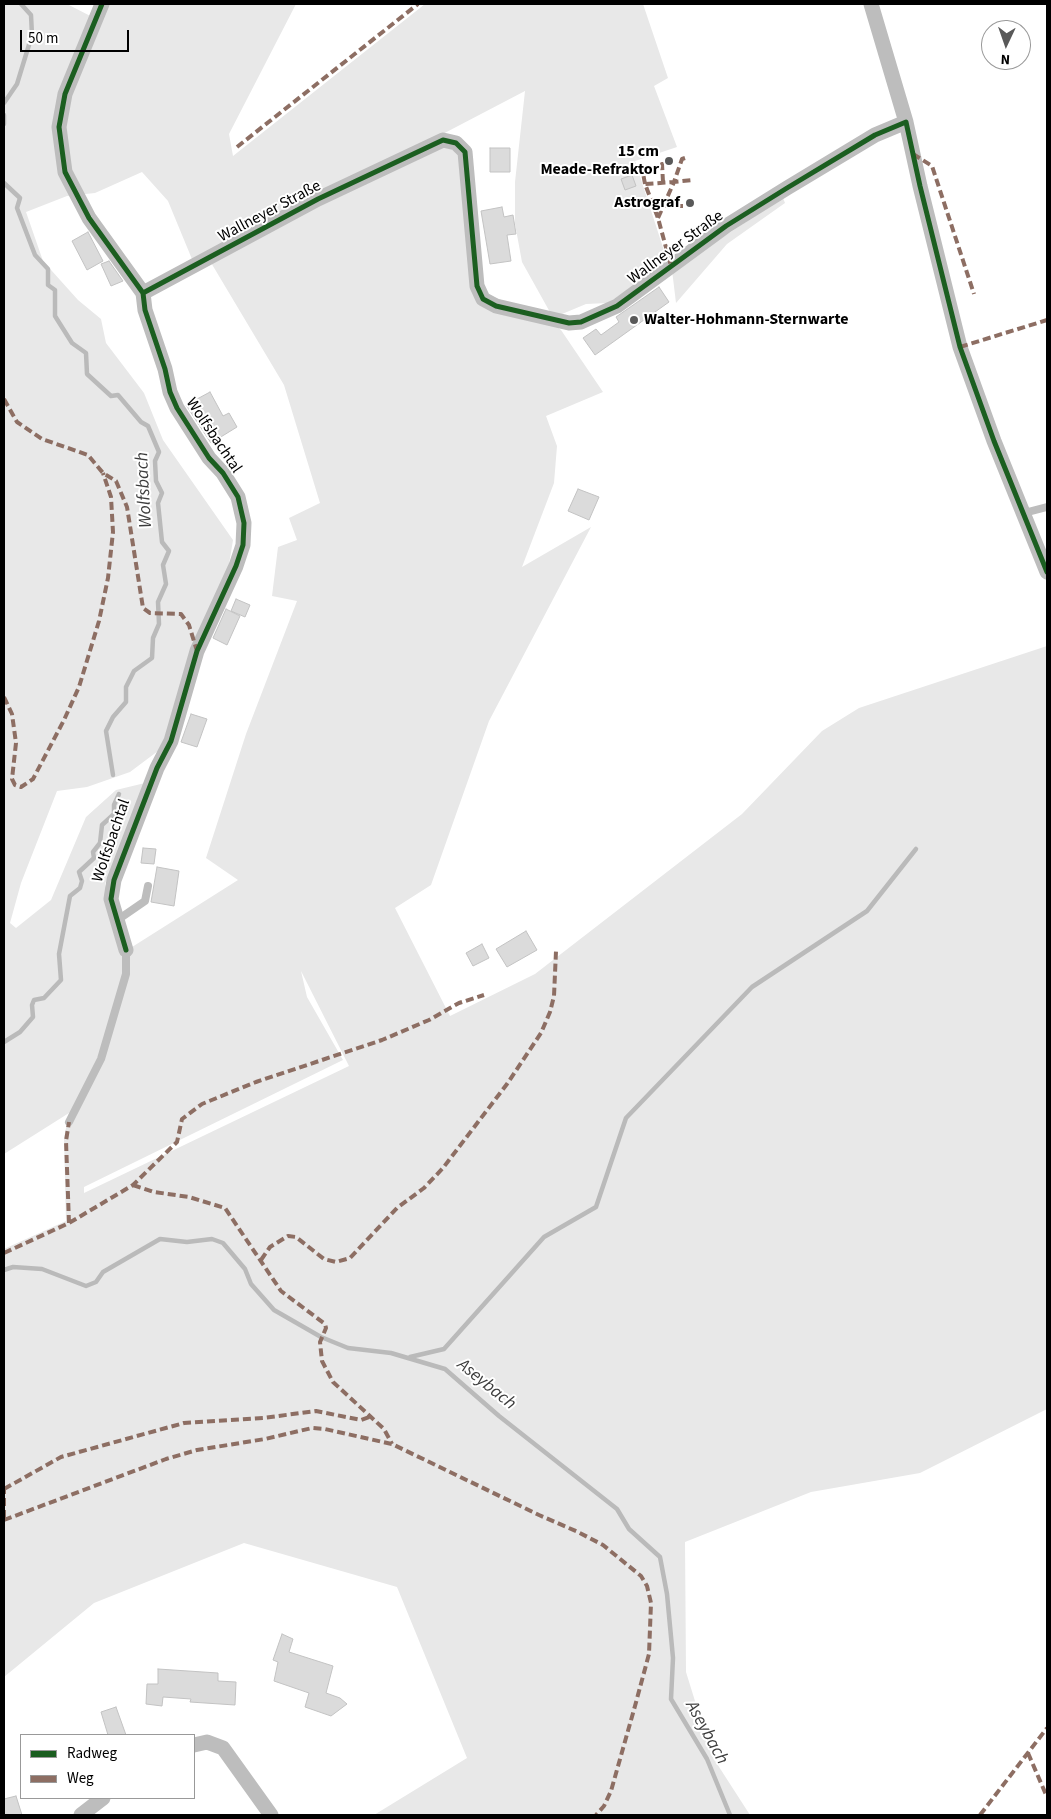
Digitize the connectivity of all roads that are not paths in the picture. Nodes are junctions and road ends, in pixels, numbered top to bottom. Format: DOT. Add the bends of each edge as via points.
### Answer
graph roads {
  1 [pos="102,4"];
  2 [pos="870,4"];
  3 [pos="906,122"];
  4 [pos="143,294"];
  5 [pos="1047,507"];
  6 [pos="1024,513"];
  7 [pos="1047,572"];
  8 [pos="148,886"];
  9 [pos="116,921"];
  10 [pos="126,950"];
  11 [pos="69,1122"];
  12 [pos="195,1745"];
  13 [pos="102,1799"];
  14 [pos="81,1815"];
  15 [pos="272,1815"];
  1 -- 4 [label="street, Wolfsbachtal" via="65,94 59,127 61,150 65,172 89,218"];
  2 -- 3 [label="street"];
  3 -- 4 [label="street, Wallneyer Straße" via="876,135 787,188 726,226 617,306 581,322 569,323 496,306 483,299 477,286 467,158 460,146 443,140 318,199"];
  3 -- 6 [label="street" via="960,347"];
  4 -- 9 [label="street, Wolfsbachtal" via="145,310 177,408 238,497 244,524 243,545 236,566 197,652 171,742 157,768 114,880 111,899"];
  5 -- 6 [label="lane"];
  6 -- 7 [label="street"];
  8 -- 9 [label="lane" via="145,901"];
  9 -- 10 [label="street, Wolfsbachtal"];
  10 -- 11 [label="lane, Wolfsbachtal" via="126,974 101,1059"];
  12 -- 15 [label="street" via="208,1742 223,1748"];
  13 -- 14 [label="street"];
}
